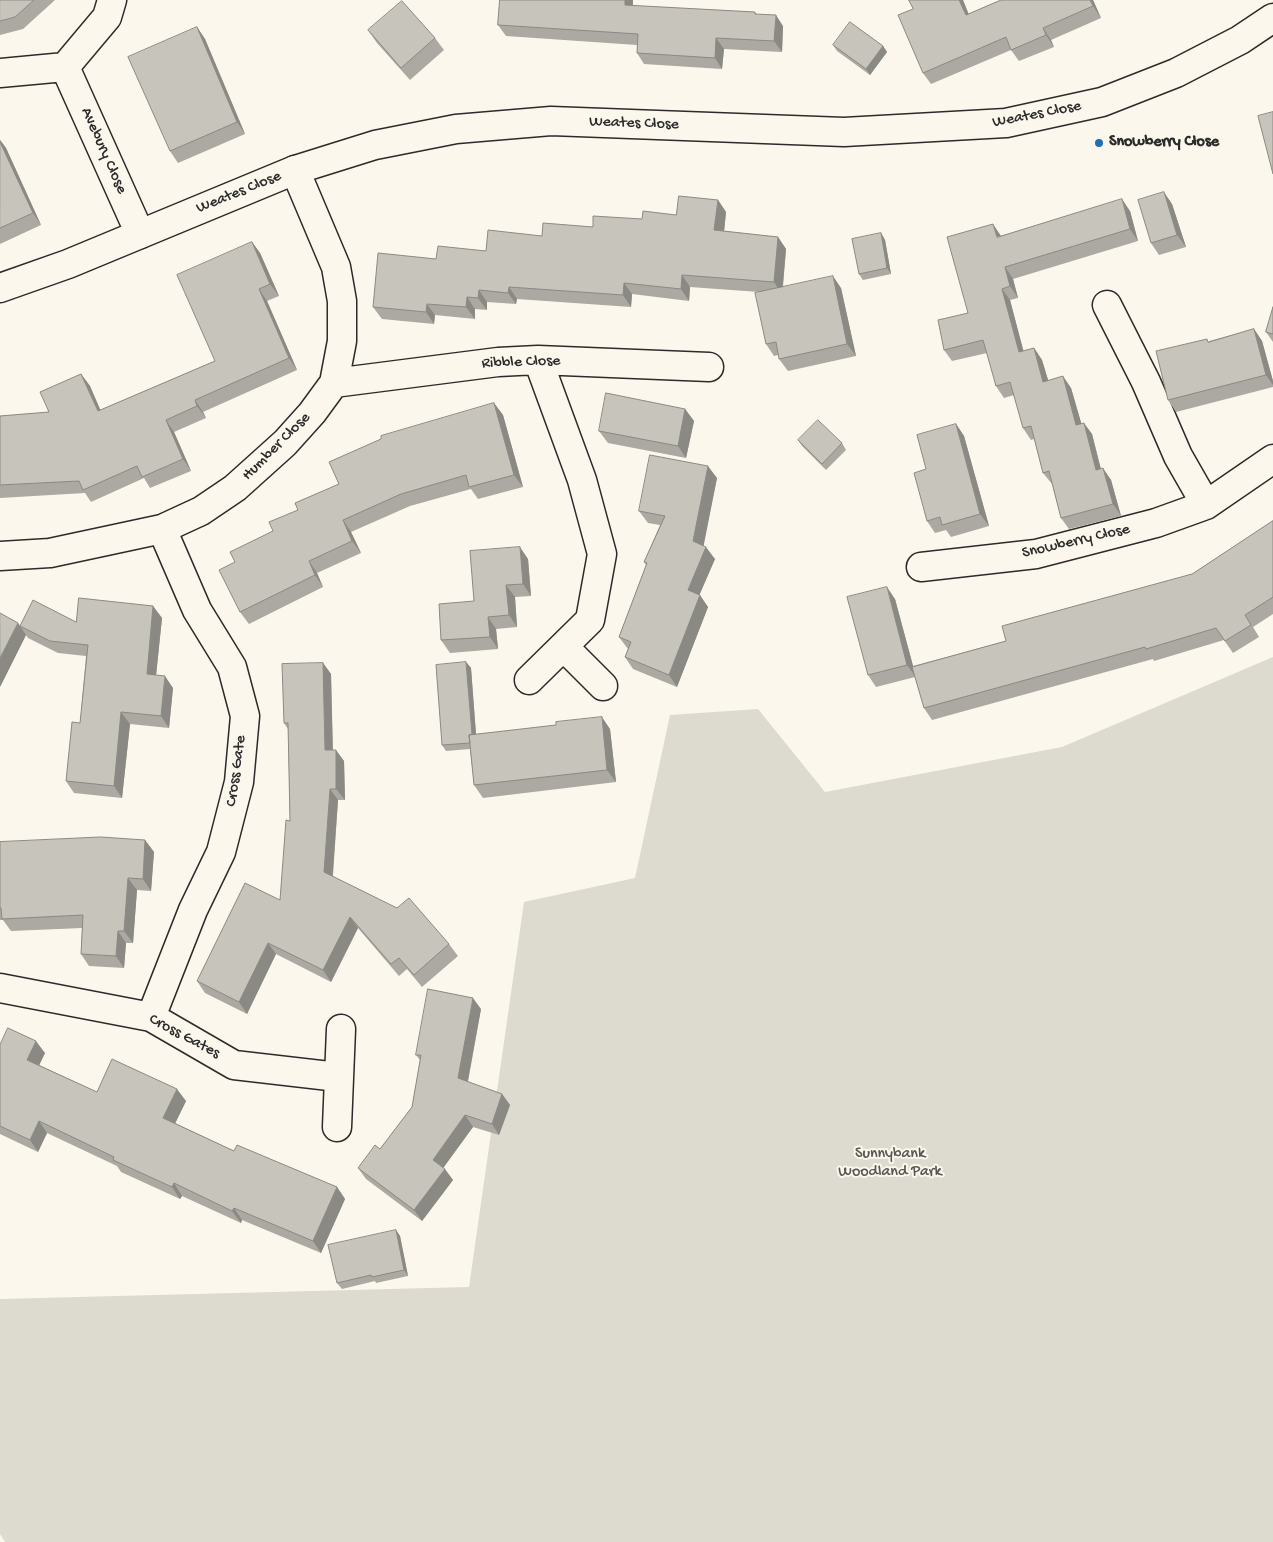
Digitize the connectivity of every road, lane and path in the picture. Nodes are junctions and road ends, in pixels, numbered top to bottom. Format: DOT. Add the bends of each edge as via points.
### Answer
graph roads {
  1 [pos="112,0"];
  2 [pos="1273,18"];
  3 [pos="65,67"];
  4 [pos="0,73"];
  5 [pos="294,170"];
  6 [pos="140,234"];
  7 [pos="0,288"];
  8 [pos="1107,305"];
  9 [pos="538,360"];
  10 [pos="709,367"];
  11 [pos="334,383"];
  12 [pos="1273,459"];
  13 [pos="1206,505"];
  14 [pos="162,529"];
  15 [pos="0,556"];
  16 [pos="921,567"];
  17 [pos="564,647"];
  18 [pos="529,680"];
  19 [pos="603,686"];
  20 [pos="0,988"];
  21 [pos="151,1017"];
  22 [pos="341,1029"];
  23 [pos="338,1077"];
  24 [pos="338,1127"];
  1 -- 3 [label="street" via="107,17"];
  2 -- 5 [label="street, Weates Close" via="1240,40 1176,73 1102,102 1006,123 844,132 551,121 456,129 375,145"];
  3 -- 4 [label="street"];
  3 -- 6 [label="street, Avebury Close"];
  5 -- 6 [label="street, Weates Close"];
  5 -- 11 [label="street, Humber Close" via="336,267 342,301 342,342"];
  6 -- 7 [label="street, Weates Close"];
  8 -- 13 [label="street" via="1146,382 1178,456"];
  9 -- 10 [label="street, Ribble Close"];
  9 -- 11 [label="street, Ribble Close"];
  9 -- 17 [label="street" via="582,480 602,554 590,620"];
  11 -- 14 [label="street, Humber Close" via="285,443 235,488 201,511"];
  12 -- 13 [label="street, Snowberry Close"];
  13 -- 16 [label="street, Snowberry Close" via="1036,554"];
  14 -- 15 [label="street, Humber Close" via="50,553"];
  14 -- 21 [label="street, Cross Gate" via="198,610 232,667 245,716 239,782 222,852 193,910"];
  17 -- 18 [label="street"];
  17 -- 19 [label="street"];
  20 -- 21 [label="street, Cross Gates"];
  21 -- 23 [label="street, Cross Gates" via="234,1065"];
  22 -- 23 [label="street"];
  23 -- 24 [label="street"];
}
